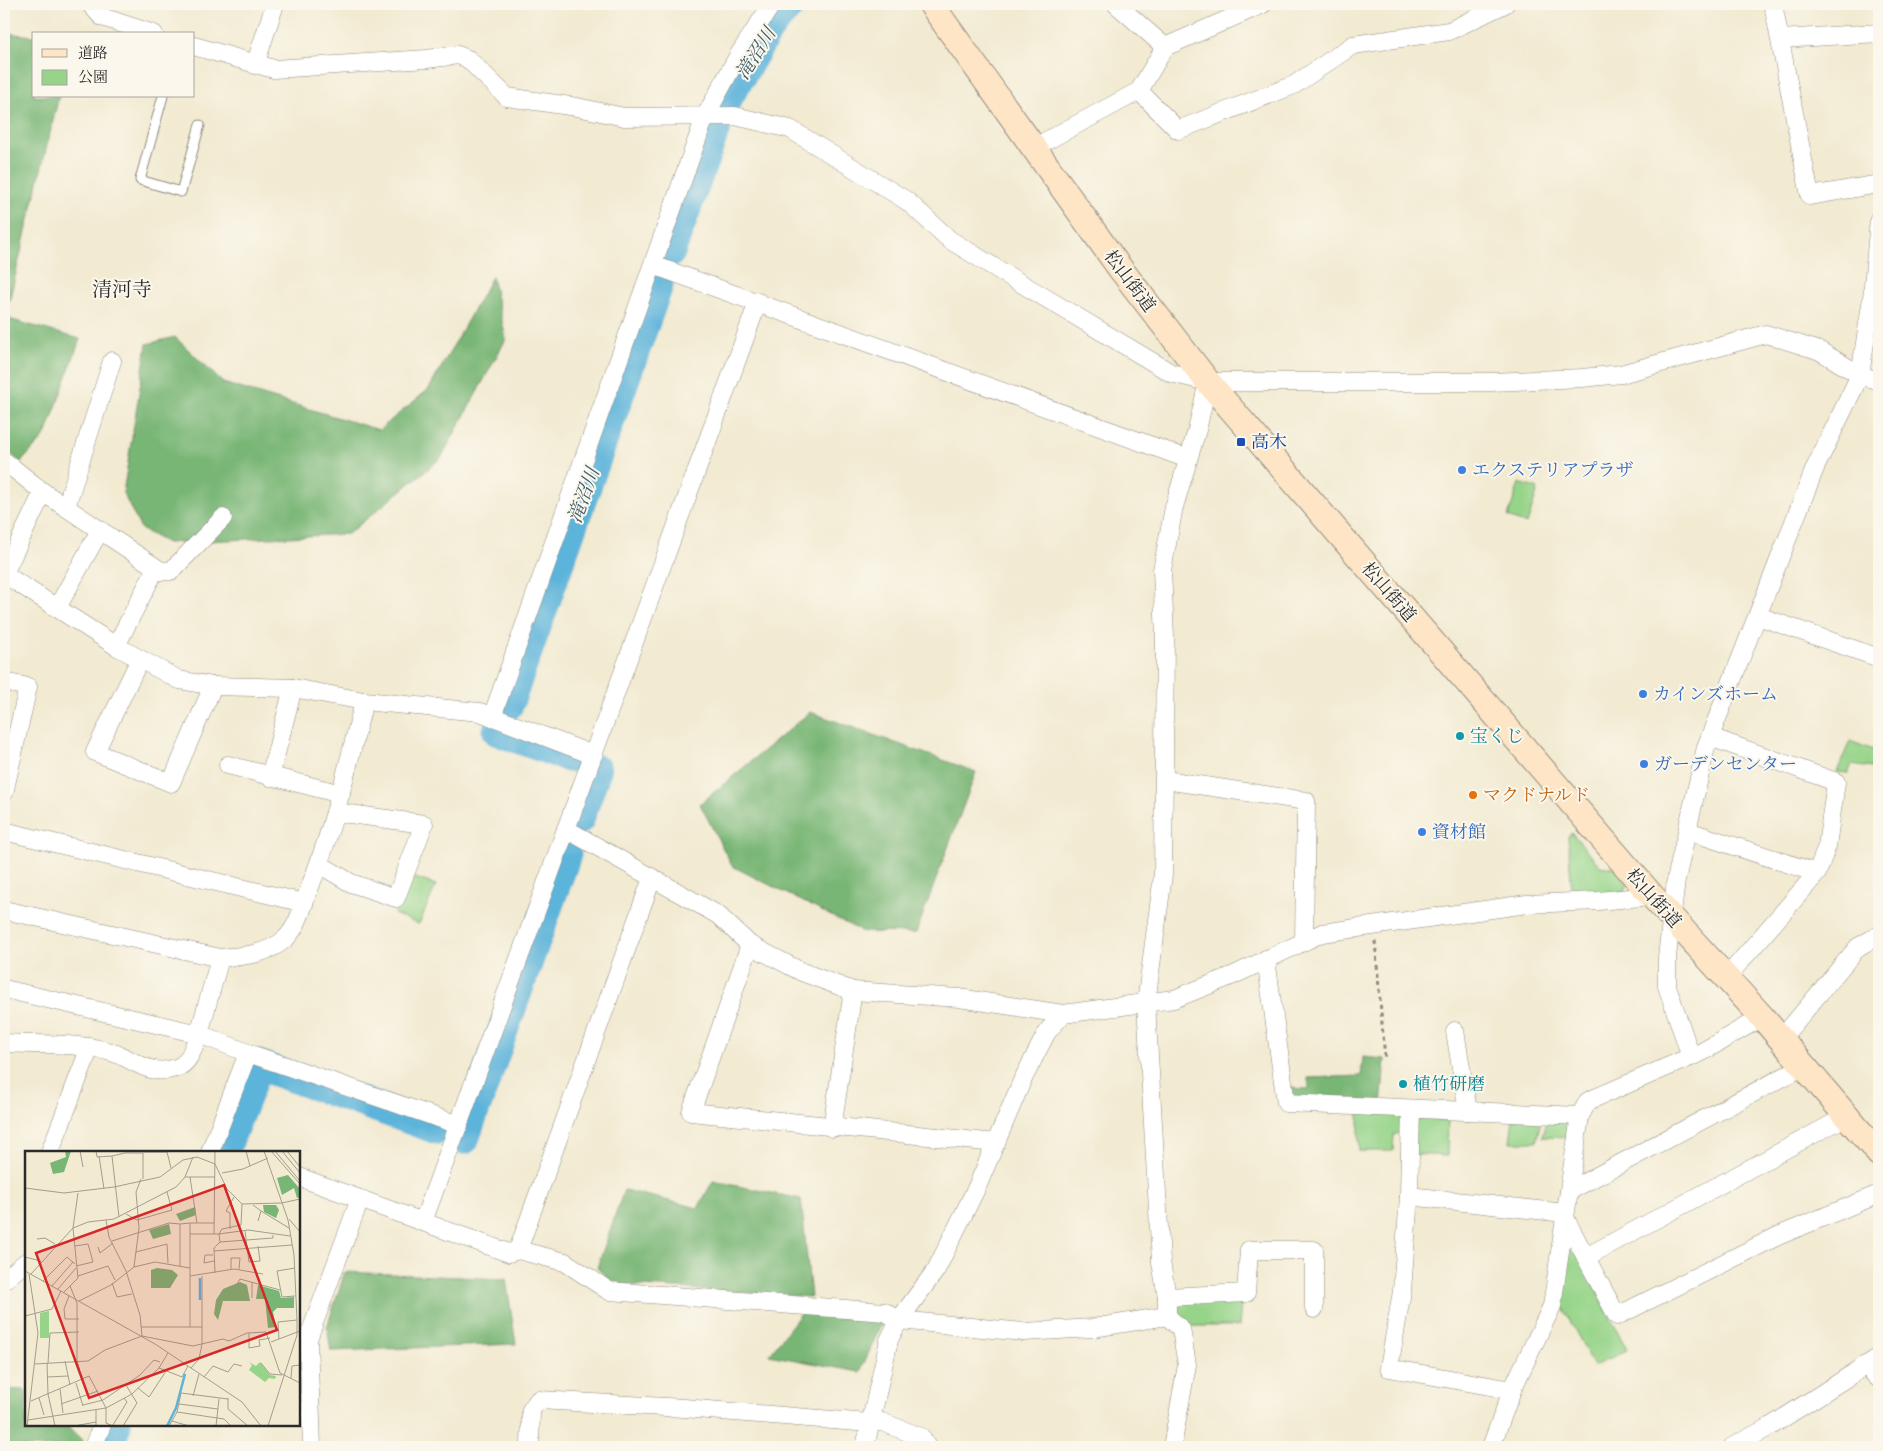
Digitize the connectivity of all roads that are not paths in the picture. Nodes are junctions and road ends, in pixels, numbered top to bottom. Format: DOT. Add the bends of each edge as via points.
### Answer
graph roads {
  1 [pos="90,4"];
  2 [pos="275,4"];
  3 [pos="772,4"];
  4 [pos="931,4"];
  5 [pos="1116,4"];
  6 [pos="1263,4"];
  7 [pos="1505,4"];
  8 [pos="1773,4"];
  9 [pos="148,32"];
  10 [pos="1879,33"];
  11 [pos="1780,39"];
  12 [pos="195,46"];
  13 [pos="1165,47"];
  14 [pos="255,65"];
  15 [pos="1138,91"];
  16 [pos="162,98"];
  17 [pos="705,117"];
  18 [pos="200,126"];
  19 [pos="1033,148"];
  20 [pos="1879,184"];
  21 [pos="1879,219"];
  22 [pos="653,265"];
  23 [pos="758,302"];
  24 [pos="112,361"];
  25 [pos="1860,375"];
  26 [pos="1879,381"];
  27 [pos="1208,382"];
  28 [pos="1188,459"];
  29 [pos="4,461"];
  30 [pos="43,492"];
  31 [pos="66,507"];
  32 [pos="223,518"];
  33 [pos="100,530"];
  34 [pos="156,568"];
  35 [pos="4,574"];
  36 [pos="57,608"];
  37 [pos="1758,616"];
  38 [pos="116,646"];
  39 [pos="1879,658"];
  40 [pos="140,659"];
  41 [pos="4,682"];
  42 [pos="213,686"];
  43 [pos="293,688"];
  44 [pos="364,701"];
  45 [pos="492,717"];
  46 [pos="1710,737"];
  47 [pos="8,754"];
  48 [pos="593,755"];
  49 [pos="228,765"];
  50 [pos="270,777"];
  51 [pos="1165,780"];
  52 [pos="4,793"];
  53 [pos="341,794"];
  54 [pos="335,812"];
  55 [pos="566,829"];
  56 [pos="4,831"];
  57 [pos="1688,831"];
  58 [pos="319,864"];
  59 [pos="1817,873"];
  60 [pos="652,878"];
  61 [pos="1652,896"];
  62 [pos="304,903"];
  63 [pos="4,910"];
  64 [pos="1672,917"];
  65 [pos="1879,935"];
  66 [pos="1304,941"];
  67 [pos="750,945"];
  68 [pos="220,958"];
  69 [pos="1266,959"];
  70 [pos="1726,978"];
  71 [pos="4,989"];
  72 [pos="853,991"];
  73 [pos="1146,1003"];
  74 [pos="1063,1014"];
  75 [pos="1762,1017"];
  76 [pos="1455,1031"];
  77 [pos="198,1034"];
  78 [pos="1781,1039"];
  79 [pos="4,1043"];
  80 [pos="90,1047"];
  81 [pos="248,1053"];
  82 [pos="1691,1057"];
  83 [pos="1804,1066"];
  84 [pos="1411,1109"];
  85 [pos="1468,1111"];
  86 [pos="1580,1116"];
  87 [pos="1847,1116"];
  88 [pos="459,1125"];
  89 [pos="832,1128"];
  90 [pos="996,1144"];
  91 [pos="217,1150"];
  92 [pos="50,1151"];
  93 [pos="1879,1154"];
  94 [pos="300,1177"];
  95 [pos="1568,1191"];
  96 [pos="1879,1194"];
  97 [pos="1409,1196"];
  98 [pos="360,1199"];
  99 [pos="1564,1214"];
  100 [pos="423,1222"];
  101 [pos="518,1250"];
  102 [pos="1586,1258"];
  103 [pos="25,1263"];
  104 [pos="4,1280"];
  105 [pos="1167,1297"];
  106 [pos="1314,1309"];
  107 [pos="1167,1316"];
  108 [pos="899,1320"];
  109 [pos="1872,1361"];
  110 [pos="1879,1379"];
  111 [pos="1512,1390"];
  112 [pos="869,1423"];
  113 [pos="102,1426"];
  114 [pos="93,1447"];
  115 [pos="312,1447"];
  116 [pos="530,1447"];
  117 [pos="865,1447"];
  118 [pos="927,1447"];
  119 [pos="1172,1447"];
  120 [pos="1491,1447"];
  121 [pos="1732,1447"];
  1 -- 9 [label="street" via="102,17"];
  2 -- 14 [label="street"];
  3 -- 17 [label="street" via="738,56"];
  4 -- 19 [label="main road, 松山街道"];
  5 -- 13 [label="street"];
  6 -- 13 [label="street"];
  7 -- 15 [label="street" via="1449,31 1353,45 1294,85 1178,130"];
  8 -- 11 [label="street"];
  10 -- 11 [label="street"];
  11 -- 20 [label="street" via="1810,196"];
  12 -- 14 [label="street"];
  13 -- 15 [label="street"];
  14 -- 17 [label="street" via="274,69 458,55 468,59 507,97 624,117"];
  15 -- 19 [label="street"];
  16 -- 18 [label="lane" via="140,180 181,192"];
  17 -- 22 [label="street"];
  17 -- 27 [label="street" via="735,116 790,129 907,201 950,240 1007,276 1171,373"];
  19 -- 27 [label="main road, 松山街道"];
  21 -- 25 [label="street" via="1872,298"];
  22 -- 23 [label="street"];
  22 -- 45 [label="street"];
  23 -- 28 [label="street"];
  23 -- 48 [label="street"];
  24 -- 31 [label="street"];
  25 -- 26 [label="street"];
  25 -- 27 [label="street" via="1820,351 1766,334 1621,374 1582,378 1491,382"];
  25 -- 37 [label="street" via="1815,468"];
  27 -- 28 [label="street"];
  27 -- 61 [label="main road, 松山街道"];
  28 -- 51 [label="street" via="1174,507 1162,570"];
  29 -- 30 [label="street"];
  30 -- 31 [label="street"];
  30 -- 35 [label="street"];
  31 -- 33 [label="street"];
  32 -- 34 [label="street" via="171,570"];
  33 -- 34 [label="street"];
  33 -- 36 [label="street"];
  34 -- 38 [label="street"];
  35 -- 36 [label="street"];
  36 -- 38 [label="street"];
  37 -- 39 [label="street"];
  37 -- 46 [label="street"];
  38 -- 40 [label="street"];
  40 -- 42 [label="street" via="179,680"];
  40 -- 42 [label="street" via="95,752 171,784"];
  41 -- 47 [label="street" via="28,687"];
  42 -- 43 [label="street"];
  43 -- 44 [label="street"];
  43 -- 50 [label="street"];
  44 -- 45 [label="street" via="480,712"];
  44 -- 53 [label="street"];
  45 -- 48 [label="street"];
  46 -- 57 [label="street"];
  46 -- 59 [label="street" via="1836,782 1827,846"];
  47 -- 52 [label="street"];
  48 -- 55 [label="street"];
  49 -- 50 [label="street"];
  50 -- 53 [label="street"];
  51 -- 66 [label="street" via="1306,801"];
  51 -- 73 [label="street" via="1163,875"];
  53 -- 54 [label="street"];
  54 -- 58 [label="street"];
  54 -- 58 [label="street" via="424,824 396,898 351,883"];
  55 -- 60 [label="street"];
  55 -- 88 [label="street"];
  56 -- 62 [label="street"];
  57 -- 59 [label="street"];
  57 -- 64 [label="street" via="1676,880"];
  58 -- 62 [label="street"];
  59 -- 70 [label="street"];
  60 -- 67 [label="street" via="718,915"];
  60 -- 101 [label="street"];
  61 -- 64 [label="main road, 松山街道"];
  61 -- 66 [label="street" via="1527,904 1322,933"];
  62 -- 68 [label="street" via="294,927 284,940 257,954"];
  63 -- 68 [label="street"];
  64 -- 70 [label="main road, 松山街道"];
  64 -- 82 [label="street" via="1667,986"];
  65 -- 78 [label="street" via="1858,947"];
  66 -- 69 [label="street"];
  67 -- 72 [label="street" via="802,972"];
  67 -- 89 [label="street" via="691,1112"];
  68 -- 77 [label="street"];
  69 -- 73 [label="street" via="1174,999"];
  69 -- 84 [label="street" via="1286,1104"];
  70 -- 75 [label="main road, 松山街道"];
  71 -- 77 [label="street"];
  72 -- 74 [label="street" via="959,998"];
  72 -- 89 [label="street"];
  73 -- 74 [label="street"];
  73 -- 105 [label="street" via="1161,1262"];
  74 -- 90 [label="street" via="1047,1032"];
  75 -- 78 [label="main road, 松山街道"];
  75 -- 82 [label="street"];
  76 -- 85 [label="street"];
  77 -- 80 [label="street" via="187,1060 178,1068 162,1071 141,1067 113,1052"];
  77 -- 81 [label="street"];
  78 -- 83 [label="main road, 松山街道"];
  79 -- 80 [label="street"];
  80 -- 92 [label="street"];
  81 -- 88 [label="street"];
  81 -- 91 [label="street"];
  82 -- 86 [label="street" via="1588,1101"];
  83 -- 87 [label="main road, 松山街道"];
  83 -- 95 [label="street"];
  84 -- 85 [label="street"];
  84 -- 97 [label="street"];
  85 -- 86 [label="street"];
  86 -- 95 [label="street"];
  87 -- 93 [label="main road, 松山街道"];
  87 -- 102 [label="street"];
  88 -- 100 [label="street"];
  89 -- 90 [label="street"];
  90 -- 108 [label="street" via="936,1270"];
  94 -- 98 [label="street"];
  95 -- 99 [label="street"];
  96 -- 102 [label="street" via="1778,1236 1616,1316"];
  97 -- 99 [label="street"];
  97 -- 111 [label="street" via="1402,1291 1389,1368"];
  98 -- 100 [label="street"];
  98 -- 115 [label="street" via="308,1339"];
  99 -- 102 [label="street"];
  99 -- 111 [label="street" via="1552,1306"];
  100 -- 101 [label="street" via="509,1253"];
  101 -- 108 [label="street" via="565,1262 608,1291 885,1312"];
  103 -- 104 [label="street"];
  105 -- 106 [label="street" via="1246,1293 1249,1250 1314,1250"];
  105 -- 107 [label="street"];
  107 -- 108 [label="street" via="1092,1328 1024,1332"];
  107 -- 119 [label="street" via="1181,1328 1187,1365"];
  108 -- 112 [label="street" via="889,1340"];
  109 -- 110 [label="street"];
  109 -- 121 [label="street" via="1771,1426"];
  111 -- 120 [label="street"];
  112 -- 116 [label="street" via="538,1400 531,1410"];
  112 -- 117 [label="street"];
  112 -- 118 [label="street" via="882,1422 921,1437"];
  113 -- 114 [label="street"];
}
